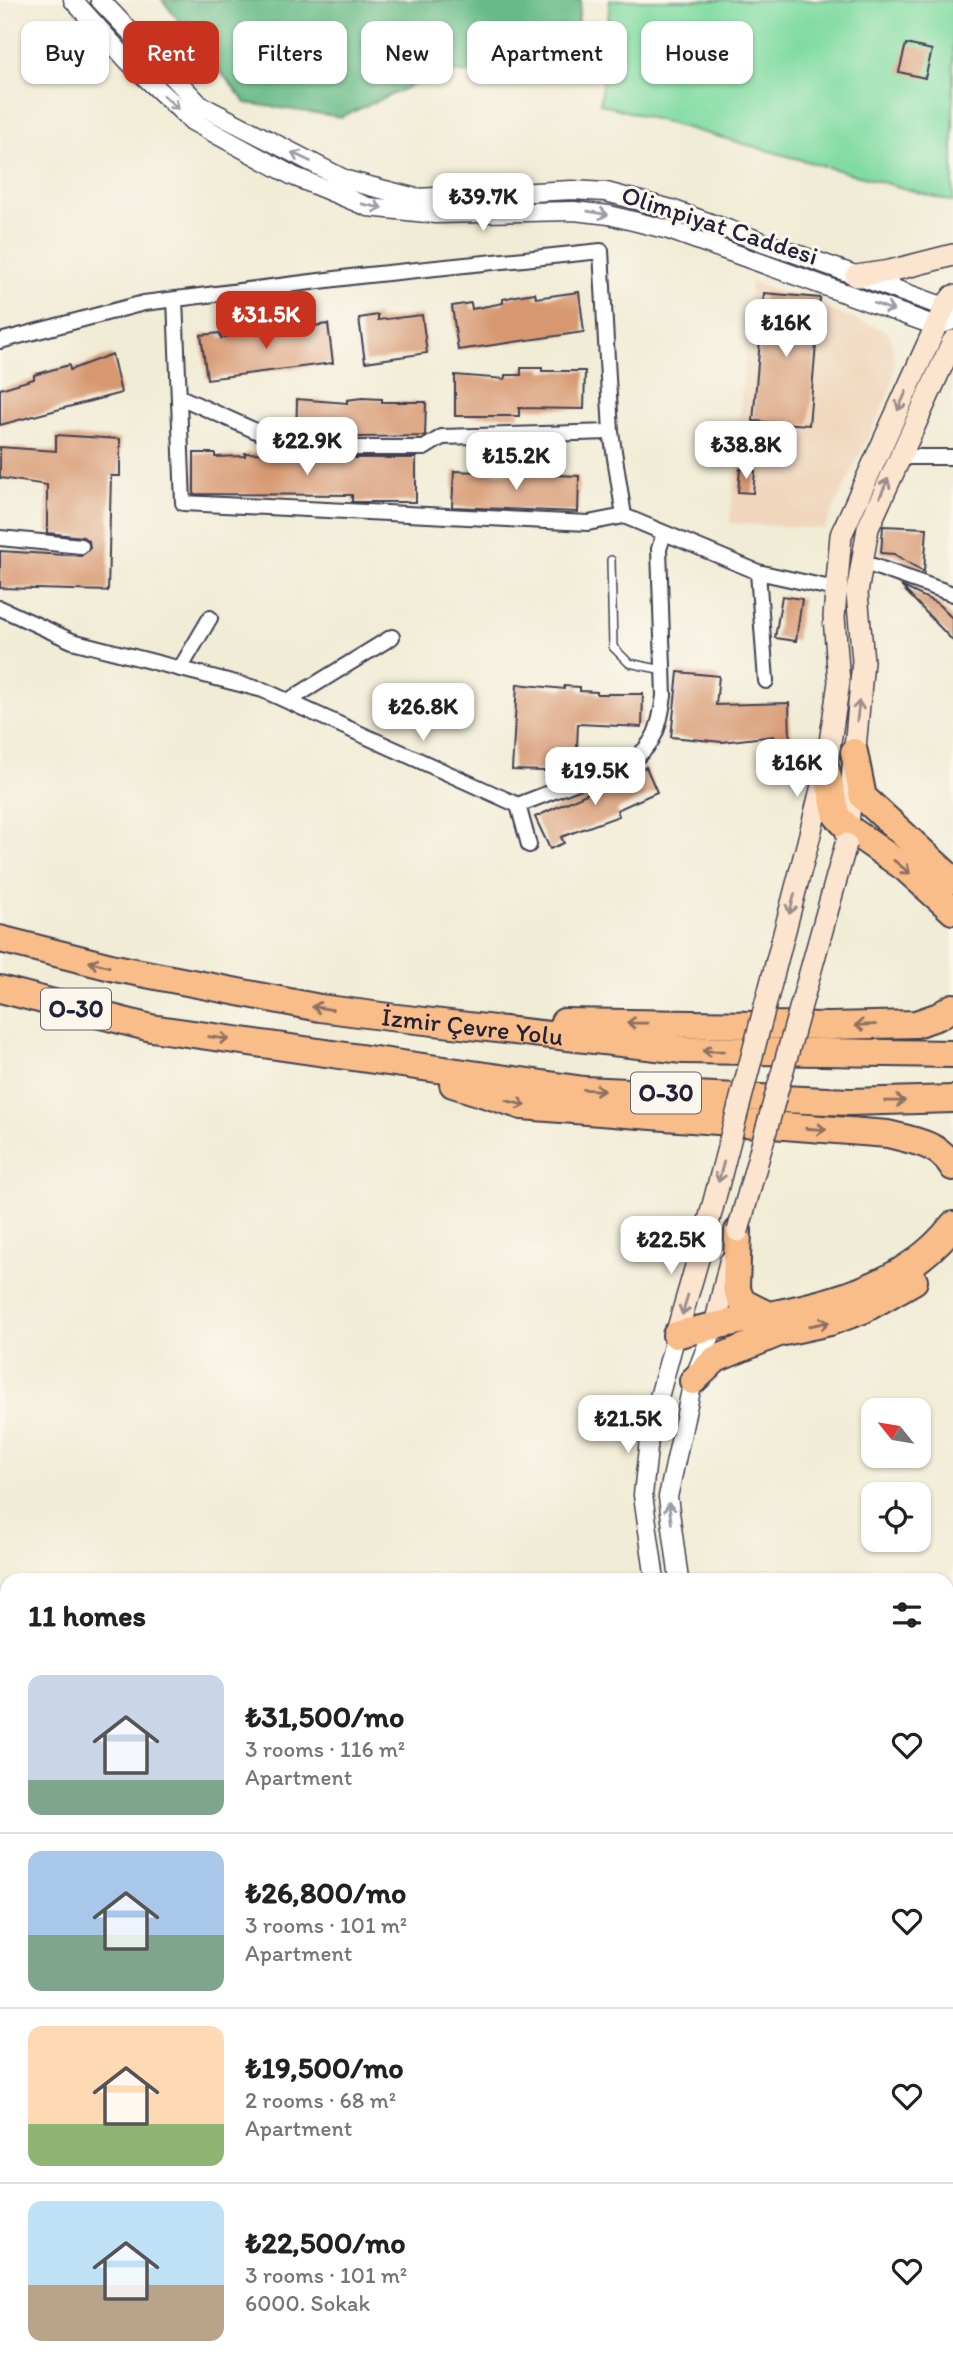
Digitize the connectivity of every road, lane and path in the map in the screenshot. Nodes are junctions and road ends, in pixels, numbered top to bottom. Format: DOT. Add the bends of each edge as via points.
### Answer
graph roads {
  1 [pos="73,0"];
  2 [pos="100,0"];
  3 [pos="953,255"];
  4 [pos="856,276"];
  5 [pos="175,299"];
  6 [pos="948,312"];
  7 [pos="0,341"];
  8 [pos="953,341"];
  9 [pos="180,397"];
  10 [pos="611,432"];
  11 [pos="900,457"];
  12 [pos="953,457"];
  13 [pos="624,516"];
  14 [pos="664,534"];
  15 [pos="0,538"];
  16 [pos="81,546"];
  17 [pos="611,560"];
  18 [pos="862,562"];
  19 [pos="758,572"];
  20 [pos="835,589"];
  21 [pos="953,594"];
  22 [pos="0,608"];
  23 [pos="210,618"];
  24 [pos="392,637"];
  25 [pos="180,669"];
  26 [pos="663,670"];
  27 [pos="766,681"];
  28 [pos="288,701"];
  29 [pos="854,752"];
  30 [pos="826,769"];
  31 [pos="518,805"];
  32 [pos="880,814"];
  33 [pos="845,824"];
  34 [pos="809,838"];
  35 [pos="530,845"];
  36 [pos="953,880"];
  37 [pos="953,911"];
  38 [pos="0,939"];
  39 [pos="0,989"];
  40 [pos="953,1007"];
  41 [pos="389,1017"];
  42 [pos="953,1054"];
  43 [pos="381,1061"];
  44 [pos="953,1099"];
  45 [pos="953,1167"];
  46 [pos="953,1225"];
  47 [pos="738,1231"];
  48 [pos="953,1250"];
  49 [pos="774,1324"];
  50 [pos="712,1334"];
  51 [pos="676,1335"];
  52 [pos="692,1381"];
  53 [pos="654,1573"];
  54 [pos="678,1573"];
  1 -- 6 [label="street, Olimpiyat Caddesi, one-way" via="129,62 192,121 293,176 368,207 436,214 581,211 609,215"];
  4 -- 2 [label="street, Olimpiyat Caddesi, one-way" via="671,209 606,192 416,198 346,180 200,105"];
  3 -- 4 [label="main road"];
  4 -- 6 [label="street, Olimpiyat Caddesi"];
  5 -- 7 [label="street"];
  5 -- 9 [label="street"];
  5 -- 10 [label="street" via="601,251"];
  6 -- 20 [label="main road, one-way" via="841,534"];
  8 -- 11 [label="main road"];
  9 -- 10 [label="street" via="294,448 424,448 442,437"];
  9 -- 13 [label="street" via="183,503 588,523"];
  10 -- 13 [label="street"];
  11 -- 12 [label="street"];
  18 -- 11 [label="main road, one-way" via="868,528"];
  13 -- 14 [label="street"];
  14 -- 19 [label="street"];
  14 -- 26 [label="street" via="659,549"];
  15 -- 16 [label="street"];
  17 -- 26 [label="lane" via="613,647 629,663"];
  18 -- 21 [label="street"];
  29 -- 18 [label="main road, one-way" via="863,661 857,593"];
  19 -- 20 [label="street"];
  19 -- 27 [label="street"];
  20 -- 30 [label="main road" via="839,682"];
  22 -- 25 [label="street" via="72,641"];
  23 -- 25 [label="street"];
  24 -- 28 [label="street"];
  25 -- 28 [label="street"];
  26 -- 31 [label="street" via="661,718 646,751"];
  28 -- 31 [label="street"];
  29 -- 32 [label="highway" via="863,797"];
  29 -- 33 [label="main road"];
  30 -- 33 [label="highway"];
  30 -- 34 [label="main road"];
  31 -- 35 [label="street"];
  32 -- 33 [label="highway"];
  32 -- 36 [label="highway"];
  33 -- 34 [label="highway"];
  33 -- 37 [label="highway, one-way"];
  33 -- 47 [label="main road, bridge"];
  34 -- 51 [label="main road, one-way, bridge"];
  41 -- 38 [label="highway, İzmir Çevre Yolu / O-30, one-way" via="114,968"];
  39 -- 43 [label="highway, İzmir Çevre Yolu / O-30, one-way" via="151,1028"];
  40 -- 41 [label="highway, one-way" via="916,1024 829,1026"];
  42 -- 41 [label="highway, İzmir Çevre Yolu / O-30, one-way" via="683,1050"];
  43 -- 44 [label="highway, İzmir Çevre Yolu / O-30, one-way" via="584,1090 850,1102"];
  43 -- 45 [label="highway, one-way" via="522,1106 888,1134 925,1143"];
  46 -- 49 [label="highway" via="918,1259 889,1277"];
  47 -- 49 [label="highway" via="736,1287 742,1302"];
  47 -- 50 [label="main road"];
  49 -- 48 [label="highway, one-way" via="830,1322 863,1310 916,1279"];
  49 -- 50 [label="highway"];
  49 -- 52 [label="highway" via="716,1359"];
  50 -- 51 [label="highway"];
  50 -- 52 [label="street"];
  51 -- 53 [label="street" via="650,1430 643,1494"];
  54 -- 52 [label="street, one-way" via="668,1496"];
}
